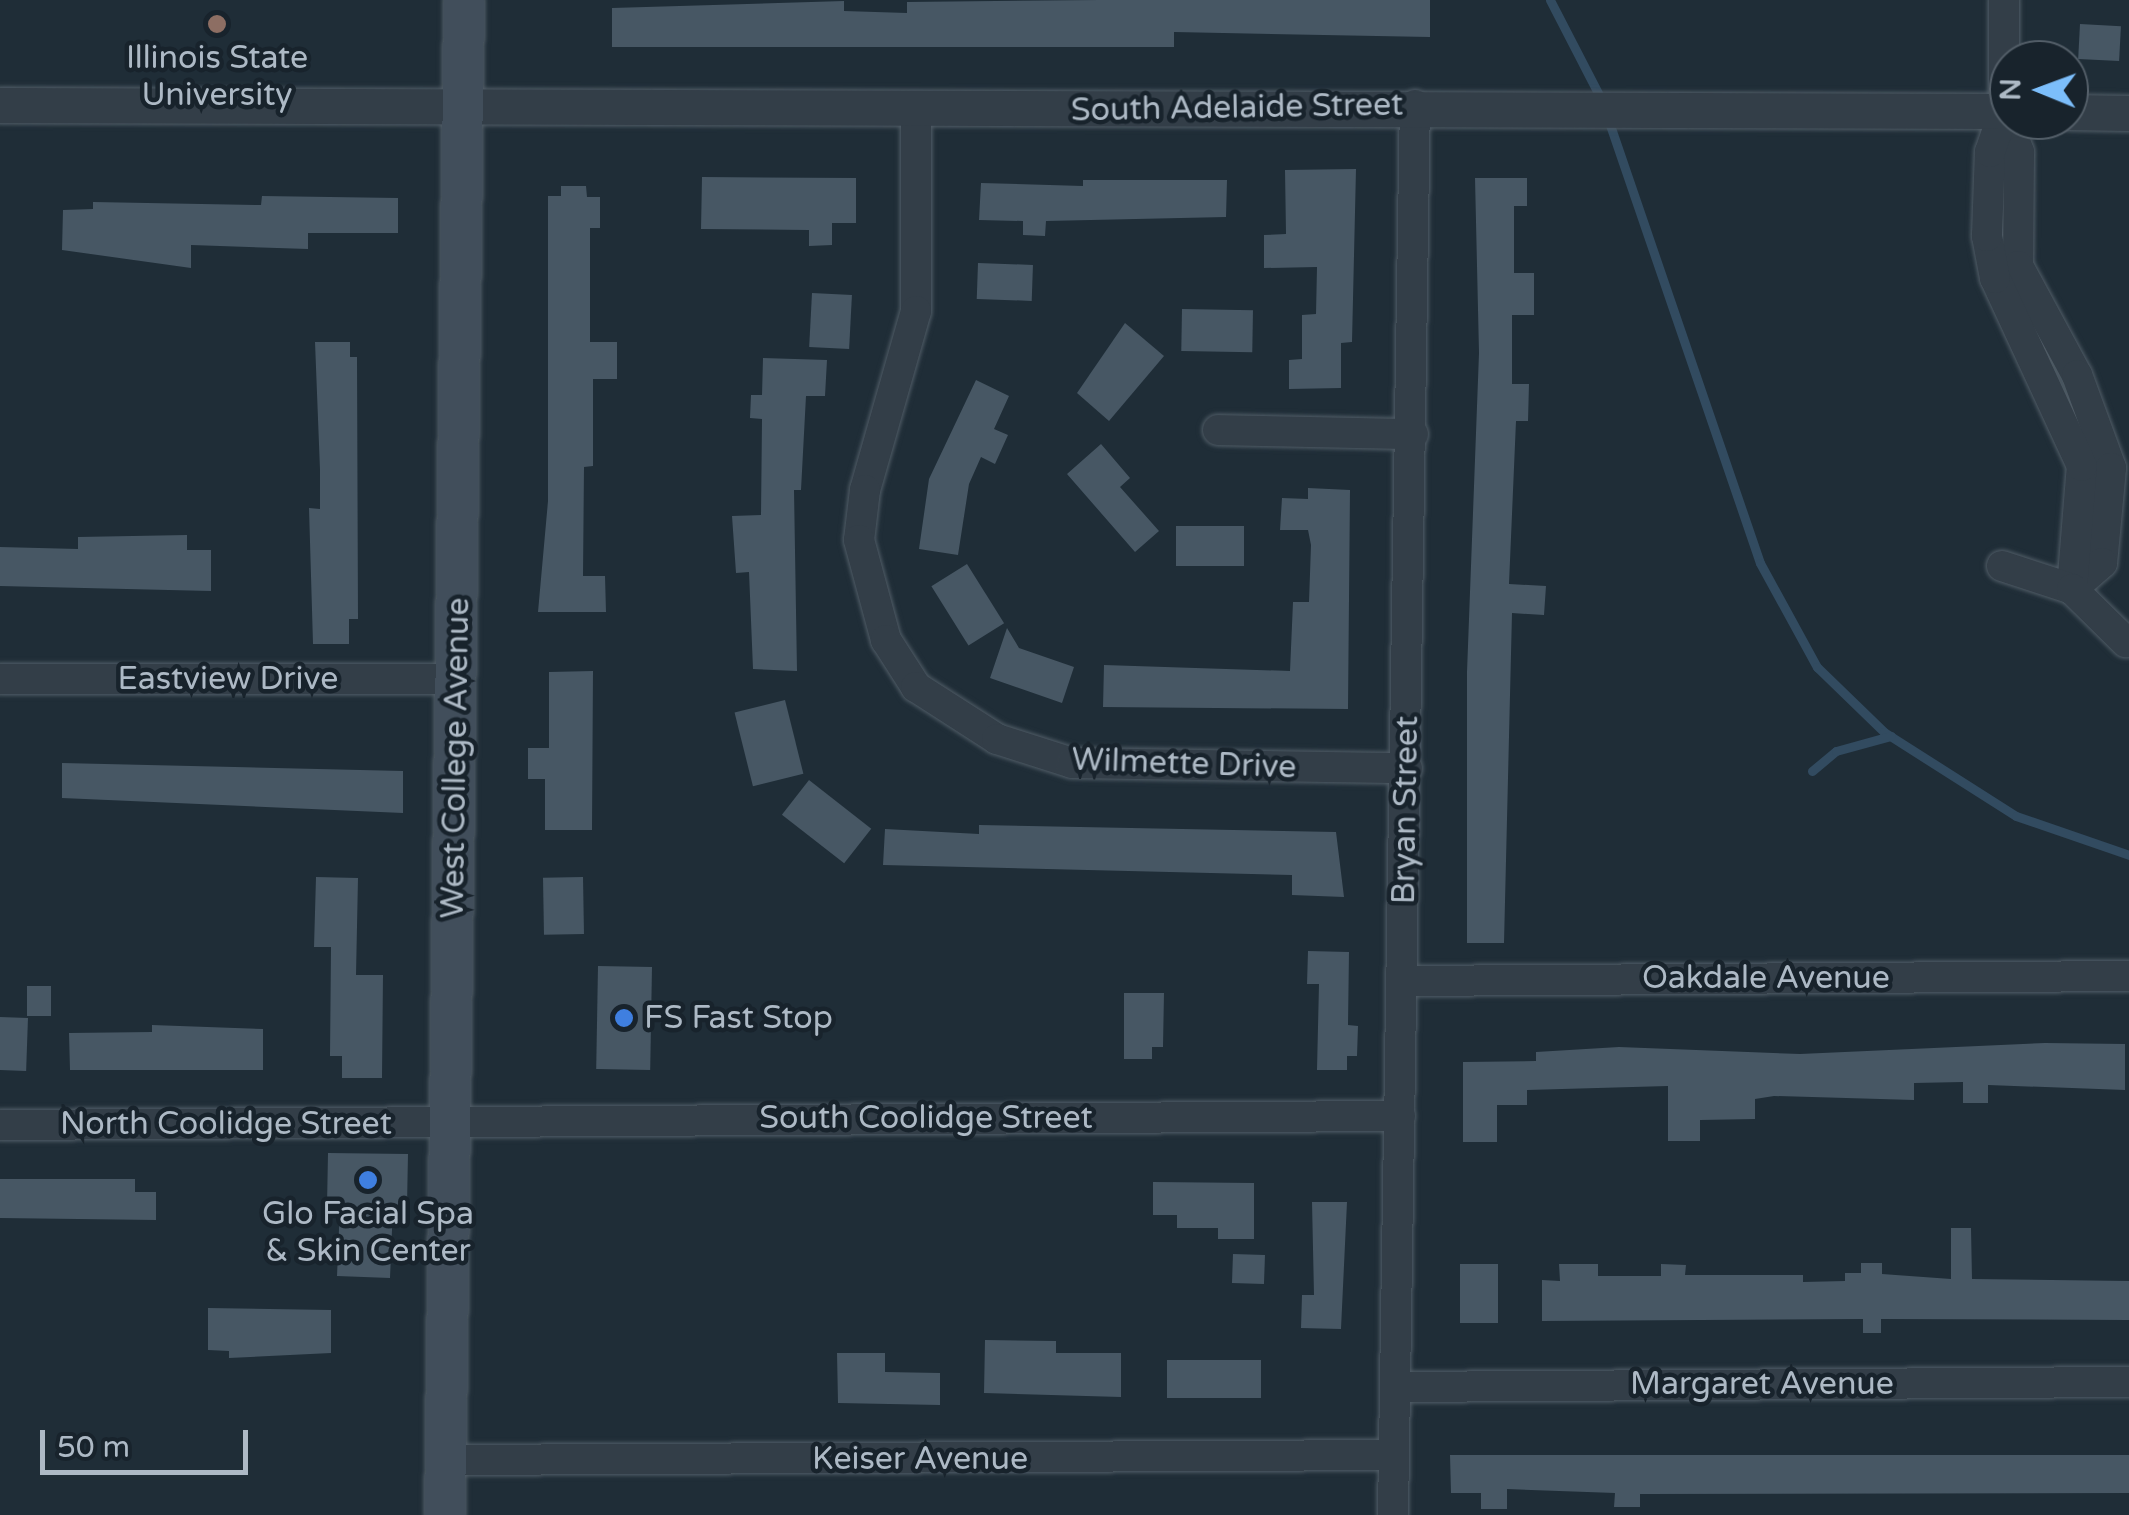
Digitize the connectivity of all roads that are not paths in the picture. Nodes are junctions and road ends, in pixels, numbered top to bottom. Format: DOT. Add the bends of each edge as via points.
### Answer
graph roads {
  1 [pos="464,0"];
  2 [pos="2004,0"];
  3 [pos="2005,40"];
  4 [pos="0,105"];
  5 [pos="1414,105"];
  6 [pos="464,110"];
  7 [pos="1989,111"];
  8 [pos="916,112"];
  9 [pos="2089,112"];
  10 [pos="2129,113"];
  11 [pos="2015,140"];
  12 [pos="1218,430"];
  13 [pos="1414,434"];
  14 [pos="2002,566"];
  15 [pos="2072,589"];
  16 [pos="2126,642"];
  17 [pos="457,679"];
  18 [pos="0,680"];
  19 [pos="1407,768"];
  20 [pos="2129,976"];
  21 [pos="1402,981"];
  22 [pos="1400,1116"];
  23 [pos="452,1124"];
  24 [pos="0,1125"];
  25 [pos="2129,1382"];
  26 [pos="1395,1387"];
  27 [pos="1394,1455"];
  28 [pos="446,1460"];
  29 [pos="445,1515"];
  30 [pos="1393,1515"];
  1 -- 6 [label="main road, West College Avenue"];
  2 -- 3 [label="street"];
  4 -- 6 [label="street, South Adelaide Street"];
  5 -- 7 [label="street, South Adelaide Street"];
  5 -- 8 [label="street, South Adelaide Street"];
  5 -- 13 [label="street, Bryan Street"];
  6 -- 8 [label="street, South Adelaide Street"];
  6 -- 17 [label="main road, West College Avenue"];
  8 -- 19 [label="street, Wilmette Drive" via="916,311 865,490 859,540 886,640 916,687 996,739 1072,763"];
  9 -- 10 [label="street"];
  11 -- 15 [label="street" via="2018,266 2039,334 2080,424 2112,468 2102,564"];
  12 -- 13 [label="street"];
  13 -- 19 [label="street, Bryan Street"];
  14 -- 15 [label="street"];
  15 -- 16 [label="street"];
  17 -- 18 [label="street, Eastview Drive"];
  17 -- 23 [label="main road, West College Avenue"];
  19 -- 21 [label="street, Bryan Street"];
  20 -- 21 [label="street, Oakdale Avenue"];
  21 -- 22 [label="street, Bryan Street"];
  22 -- 23 [label="street, South Coolidge Street"];
  22 -- 26 [label="street, Bryan Street"];
  23 -- 24 [label="street, North Coolidge Street"];
  23 -- 28 [label="main road, West College Avenue"];
  25 -- 26 [label="street, Margaret Avenue"];
  26 -- 27 [label="street, Bryan Street"];
  27 -- 28 [label="street, Keiser Avenue"];
  27 -- 30 [label="street, Bryan Street"];
  28 -- 29 [label="main road, West College Avenue"];
}
